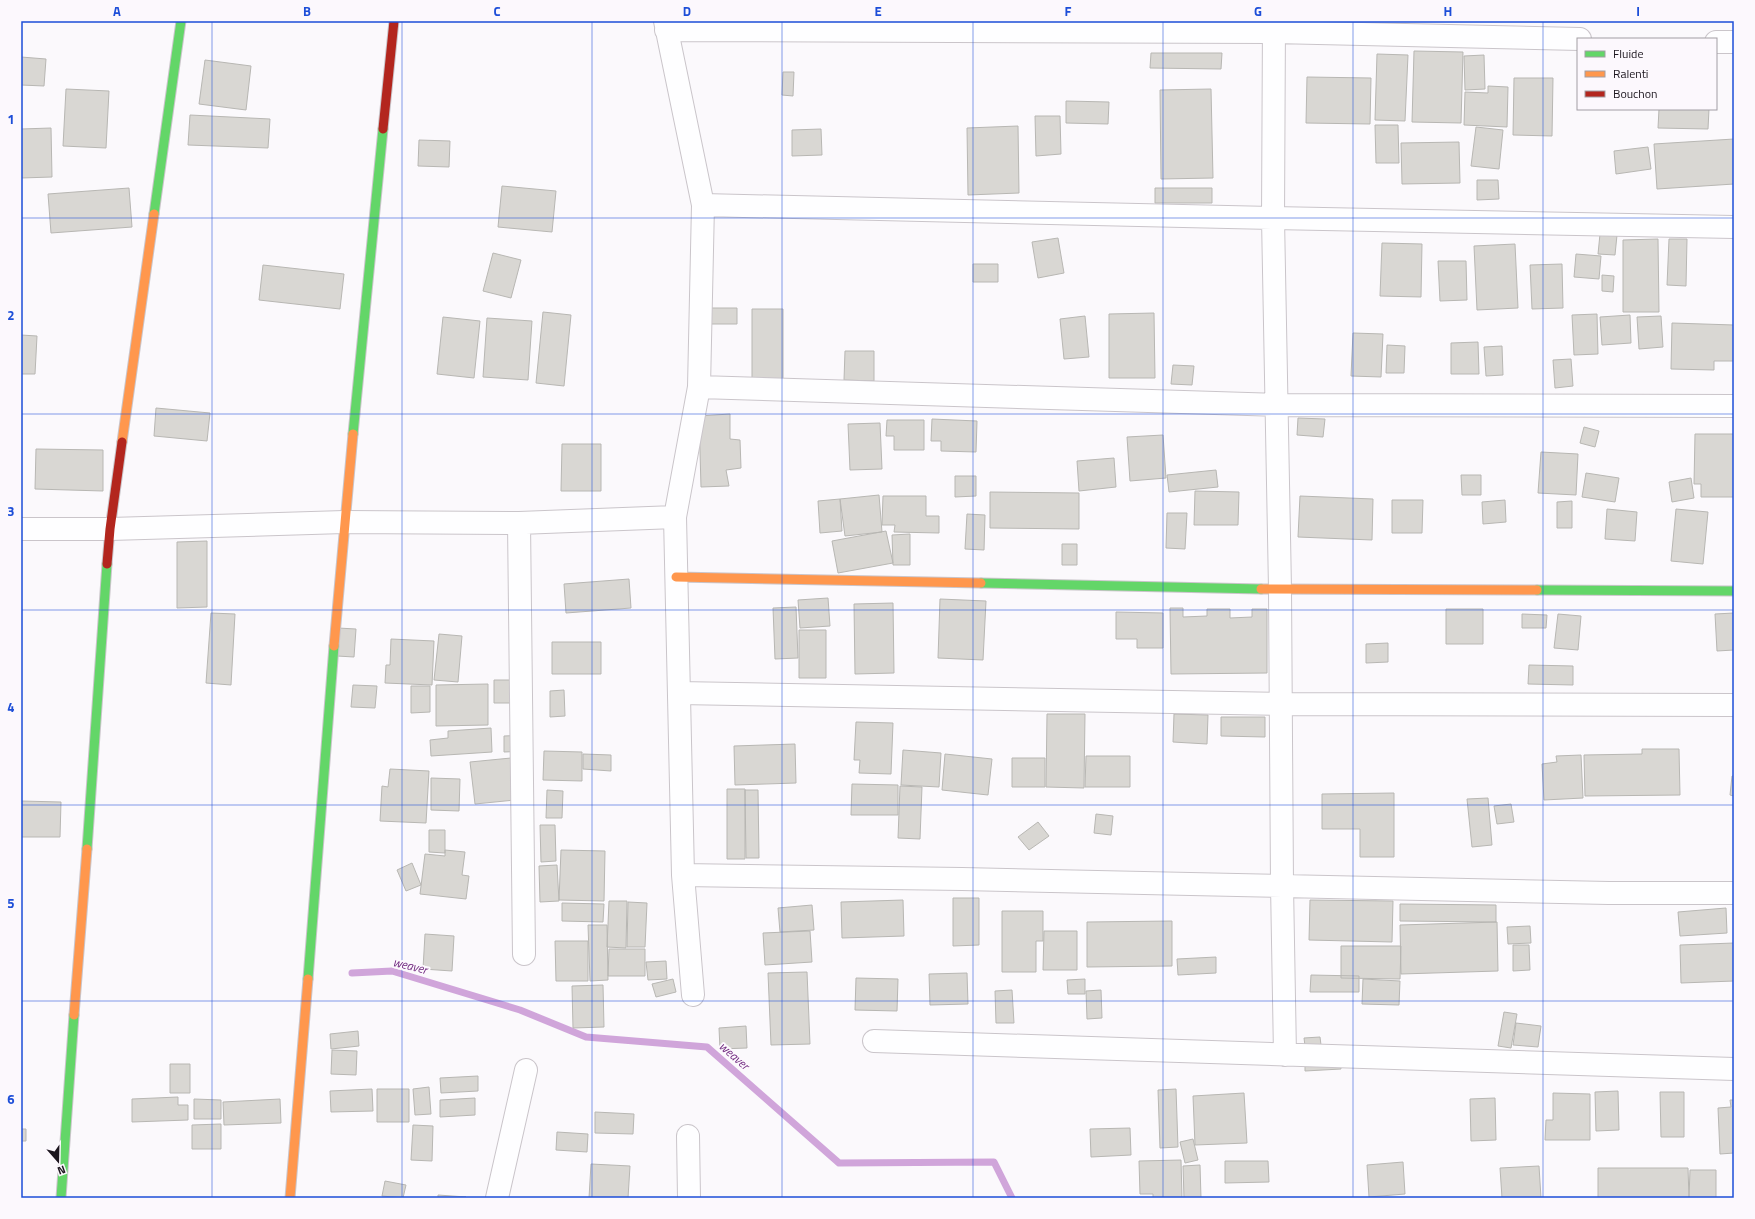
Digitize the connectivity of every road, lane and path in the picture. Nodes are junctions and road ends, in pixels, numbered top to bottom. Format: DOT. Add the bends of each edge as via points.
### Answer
graph roads {
  1 [pos="180,21"];
  2 [pos="394,21"];
  3 [pos="666,25"];
  4 [pos="1274,27"];
  5 [pos="1577,39"];
  6 [pos="1717,42"];
  7 [pos="1734,42"];
  8 [pos="703,205"];
  9 [pos="1273,218"];
  10 [pos="1734,227"];
  11 [pos="699,387"];
  12 [pos="1276,405"];
  13 [pos="1734,406"];
  14 [pos="675,517"];
  15 [pos="344,522"];
  16 [pos="519,523"];
  17 [pos="21,529"];
  18 [pos="110,529"];
  19 [pos="676,577"];
  20 [pos="1280,589"];
  21 [pos="1734,591"];
  22 [pos="679,693"];
  23 [pos="1280,704"];
  24 [pos="1734,705"];
  25 [pos="683,875"];
  26 [pos="1282,885"];
  27 [pos="1734,892"];
  28 [pos="524,954"];
  29 [pos="693,995"];
  30 [pos="874,1041"];
  31 [pos="1285,1055"];
  32 [pos="1734,1069"];
  33 [pos="526,1070"];
  34 [pos="688,1136"];
  35 [pos="60,1198"];
  36 [pos="290,1198"];
  37 [pos="497,1198"];
  38 [pos="690,1198"];
  1 -- 18 [label="street"];
  2 -- 15 [label="street"];
  3 -- 4 [label="street"];
  3 -- 8 [label="street"];
  4 -- 5 [label="street"];
  4 -- 9 [label="street"];
  6 -- 7 [label="street"];
  8 -- 9 [label="street"];
  8 -- 11 [label="street"];
  9 -- 10 [label="street"];
  9 -- 12 [label="street"];
  11 -- 12 [label="street"];
  11 -- 14 [label="street"];
  12 -- 13 [label="street"];
  12 -- 20 [label="street"];
  14 -- 16 [label="street"];
  14 -- 19 [label="street"];
  15 -- 16 [label="street"];
  15 -- 18 [label="street"];
  15 -- 36 [label="street"];
  16 -- 28 [label="street"];
  17 -- 18 [label="street"];
  18 -- 35 [label="street"];
  19 -- 20 [label="street"];
  19 -- 22 [label="street"];
  20 -- 21 [label="street"];
  20 -- 23 [label="street"];
  22 -- 23 [label="street"];
  22 -- 25 [label="street"];
  23 -- 24 [label="street"];
  23 -- 26 [label="street"];
  25 -- 26 [label="street"];
  25 -- 29 [label="street"];
  26 -- 27 [label="street" via="1609,893"];
  26 -- 31 [label="street"];
  30 -- 31 [label="street"];
  31 -- 32 [label="street"];
  33 -- 37 [label="street"];
  34 -- 38 [label="street"];
}
